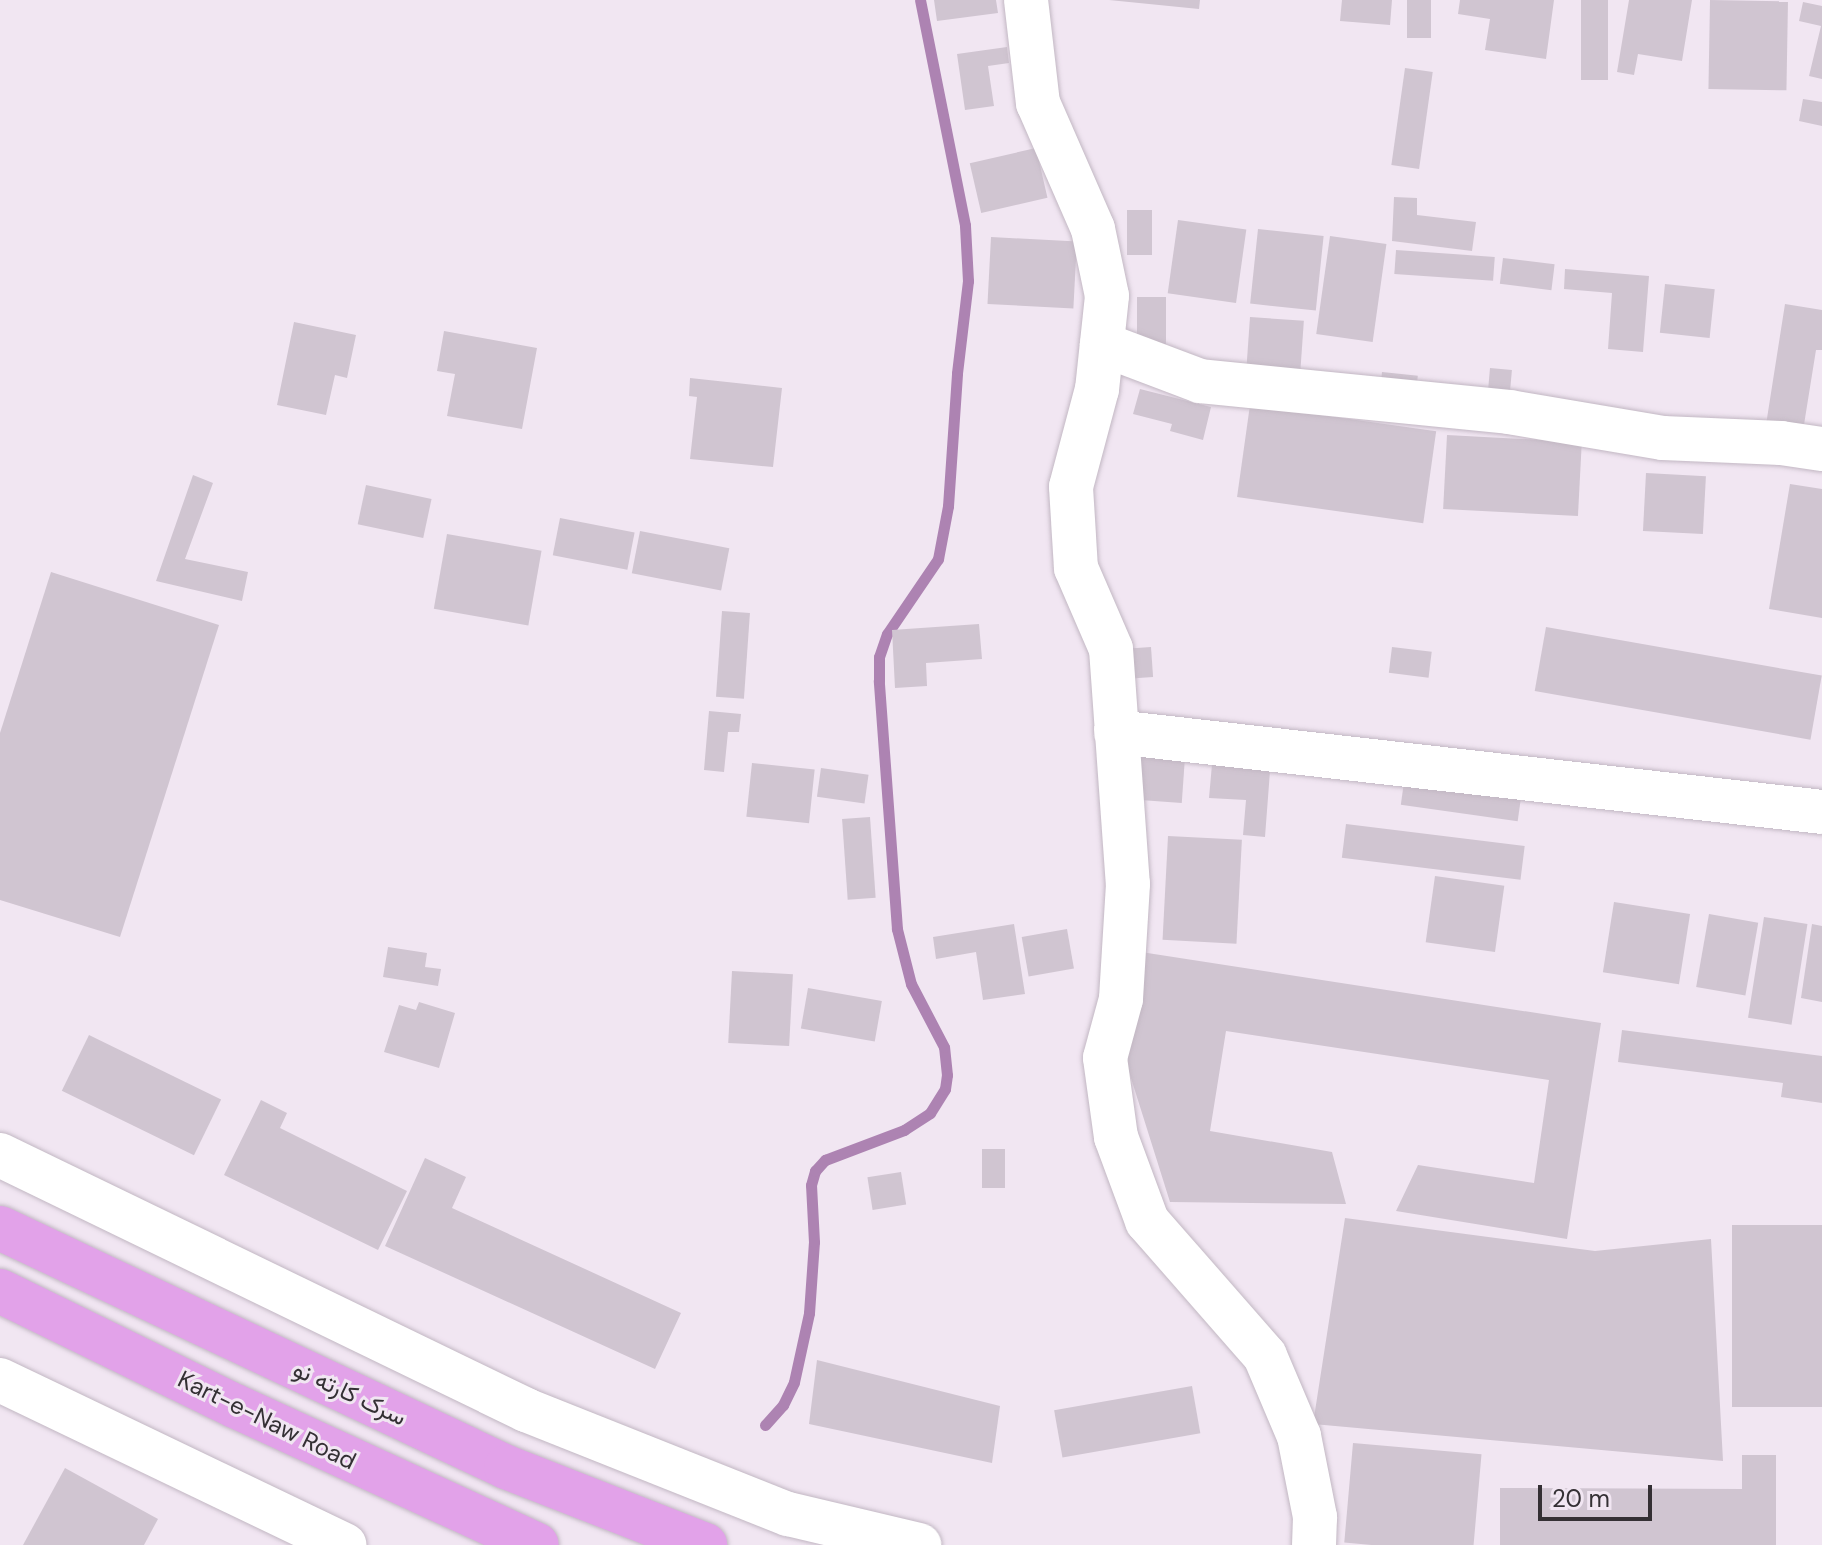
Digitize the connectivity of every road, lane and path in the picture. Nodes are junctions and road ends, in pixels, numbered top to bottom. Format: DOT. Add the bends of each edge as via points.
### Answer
graph roads {
  1 [pos="1026,0"];
  2 [pos="1102,344"];
  3 [pos="1822,449"];
  4 [pos="1116,732"];
  5 [pos="1822,812"];
  6 [pos="0,1155"];
  7 [pos="0,1228"];
  8 [pos="0,1291"];
  9 [pos="260,1351"];
  10 [pos="0,1380"];
  11 [pos="235,1406"];
  12 [pos="344,1545"];
  13 [pos="537,1545"];
  14 [pos="705,1545"];
  15 [pos="919,1545"];
  16 [pos="1314,1545"];
  1 -- 2 [label="street" via="1038,103 1093,229 1107,296"];
  2 -- 3 [label="street" via="1200,381 1509,412 1663,438"];
  2 -- 4 [label="street" via="1097,389 1071,487 1076,568 1111,649"];
  4 -- 5 [label="street"];
  4 -- 16 [label="street" via="1128,884 1121,999 1105,1058 1116,1137 1147,1221 1265,1356 1299,1436 1315,1517"];
  6 -- 15 [label="street" via="526,1410 788,1514"];
  7 -- 9 [label="highway, سرک کارته نو"];
  8 -- 11 [label="highway, Kart-e-Naw Road"];
  9 -- 11 [label="highway"];
  9 -- 14 [label="highway, سرک کارته نو" via="506,1467"];
  10 -- 12 [label="street"];
  11 -- 13 [label="highway, Kart-e-Naw Road"];
}
